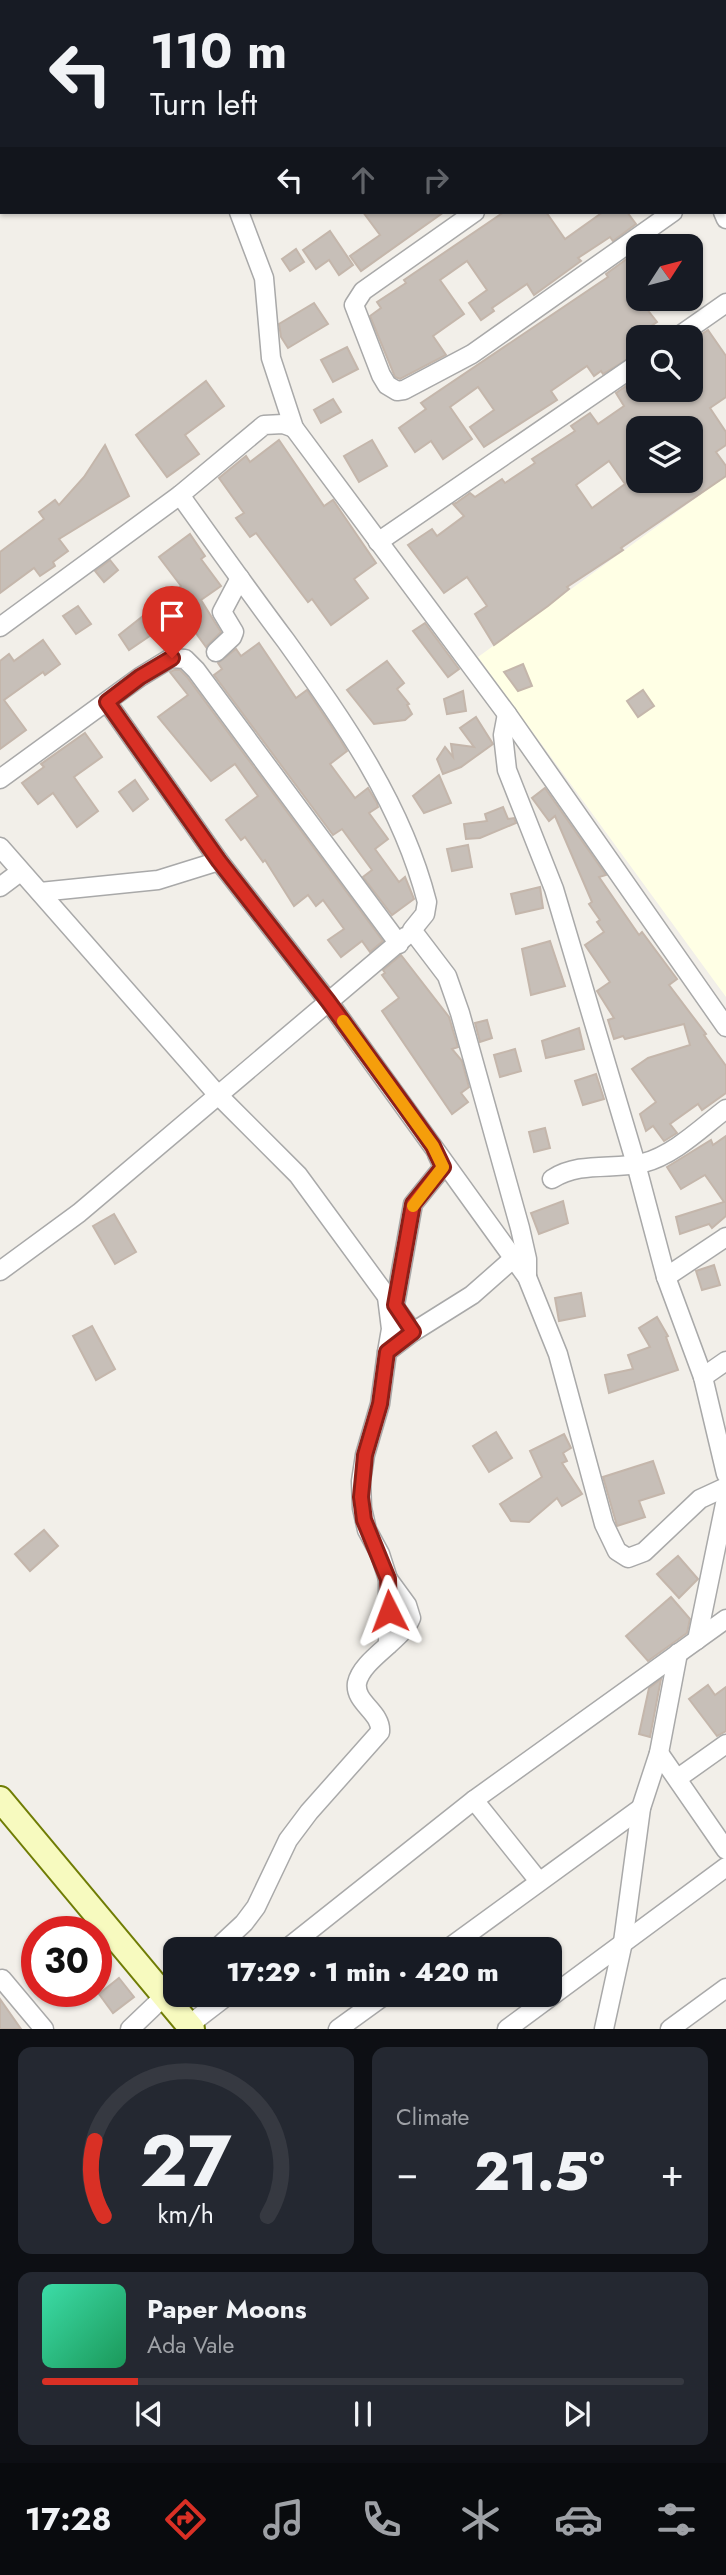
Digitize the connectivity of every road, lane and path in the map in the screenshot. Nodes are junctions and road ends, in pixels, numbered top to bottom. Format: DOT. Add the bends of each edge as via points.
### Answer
graph roads {
  1 [pos="240,214"];
  2 [pos="472,214"];
  3 [pos="670,214"];
  4 [pos="726,303"];
  5 [pos="695,325"];
  6 [pos="626,372"];
  7 [pos="294,428"];
  8 [pos="180,495"];
  9 [pos="378,542"];
  10 [pos="240,578"];
  11 [pos="0,627"];
  12 [pos="216,652"];
  13 [pos="107,702"];
  14 [pos="507,714"];
  15 [pos="0,779"];
  16 [pos="0,847"];
  17 [pos="219,861"];
  18 [pos="20,872"];
  19 [pos="0,887"];
  20 [pos="40,892"];
  21 [pos="412,930"];
  22 [pos="399,944"];
  23 [pos="328,1001"];
  24 [pos="726,1027"];
  25 [pos="217,1094"];
  26 [pos="726,1109"];
  27 [pos="433,1146"];
  28 [pos="636,1164"];
  29 [pos="552,1178"];
  30 [pos="726,1237"];
  31 [pos="514,1258"];
  32 [pos="0,1271"];
  33 [pos="527,1277"];
  34 [pos="666,1278"];
  35 [pos="390,1299"];
  36 [pos="413,1332"];
  37 [pos="387,1352"];
  38 [pos="726,1361"];
  39 [pos="703,1377"];
  40 [pos="726,1474"];
  41 [pos="726,1487"];
  42 [pos="726,1499"];
  43 [pos="726,1619"];
  44 [pos="697,1640"];
  45 [pos="678,1653"];
  46 [pos="726,1744"];
  47 [pos="659,1754"];
  48 [pos="678,1778"];
  49 [pos="0,1800"];
  50 [pos="474,1800"];
  51 [pos="641,1808"];
  52 [pos="726,1850"];
  53 [pos="726,1867"];
  54 [pos="538,1880"];
  55 [pos="229,1937"];
  56 [pos="301,1937"];
  57 [pos="463,1937"];
  58 [pos="623,1942"];
  59 [pos="2,1979"];
  60 [pos="163,1985"];
  61 [pos="726,1988"];
  62 [pos="163,1998"];
  63 [pos="178,2007"];
  64 [pos="214,2007"];
  65 [pos="368,2007"];
  66 [pos="191,2027"];
  67 [pos="44,2029"];
  68 [pos="130,2029"];
  69 [pos="338,2029"];
  70 [pos="507,2029"];
  71 [pos="604,2029"];
  72 [pos="670,2029"];
  1 -- 7 [label="street" via="264,278 271,358"];
  2 -- 3 [label="street" via="363,290 354,305 381,375 397,391 472,354"];
  4 -- 5 [label="street"];
  6 -- 9 [label="street"];
  7 -- 8 [label="street" via="264,425"];
  7 -- 9 [label="street"];
  8 -- 10 [label="street"];
  8 -- 11 [label="street"];
  9 -- 14 [label="street"];
  10 -- 12 [label="street" via="222,612 234,632"];
  10 -- 21 [label="street" via="323,692 390,802 426,902 425,914"];
  13 -- 15 [label="street"];
  13 -- 17 [label="street"];
  13 -- 22 [label="street" via="172,658 188,661"];
  14 -- 24 [label="street"];
  14 -- 28 [label="street" via="503,735 507,770 554,890"];
  16 -- 18 [label="street"];
  17 -- 20 [label="street" via="159,880"];
  17 -- 23 [label="street"];
  18 -- 19 [label="street"];
  18 -- 20 [label="street"];
  20 -- 25 [label="street"];
  21 -- 22 [label="street"];
  21 -- 33 [label="street" via="447,976 460,1013 520,1228"];
  22 -- 23 [label="street"];
  23 -- 25 [label="street"];
  23 -- 27 [label="street"];
  25 -- 32 [label="street" via="79,1213"];
  25 -- 35 [label="street" via="298,1175"];
  26 -- 28 [label="street" via="666,1153"];
  27 -- 31 [label="street"];
  27 -- 35 [label="street" via="443,1167 413,1204"];
  28 -- 29 [label="street" via="582,1168"];
  28 -- 34 [label="street"];
  30 -- 34 [label="street"];
  31 -- 33 [label="street"];
  31 -- 36 [label="street" via="472,1294"];
  33 -- 41 [label="street" via="558,1354 592,1484 617,1551 636,1557 700,1500"];
  34 -- 39 [label="street"];
  35 -- 36 [label="street"];
  35 -- 37 [label="street"];
  36 -- 37 [label="street"];
  37 -- 55 [label="street" via="361,1497 364,1520 388,1579 388,1645 357,1685 379,1721 380,1732 288,1840 256,1907"];
  38 -- 39 [label="street"];
  39 -- 40 [label="street"];
  42 -- 44 [label="street"];
  43 -- 44 [label="street"];
  44 -- 45 [label="street"];
  45 -- 47 [label="street"];
  45 -- 50 [label="street"];
  46 -- 48 [label="street"];
  47 -- 48 [label="street"];
  47 -- 51 [label="street"];
  48 -- 52 [label="street"];
  49 -- 60 [label="street"];
  50 -- 54 [label="street"];
  50 -- 56 [label="street"];
  51 -- 54 [label="street"];
  51 -- 58 [label="street"];
  53 -- 58 [label="street"];
  54 -- 57 [label="street"];
  58 -- 70 [label="street"];
  58 -- 71 [label="street"];
  59 -- 67 [label="street"];
  61 -- 72 [label="street"];
  62 -- 68 [label="street"];
  63 -- 66 [label="street"];
  64 -- 66 [label="street"];
  65 -- 69 [label="street"];
}
